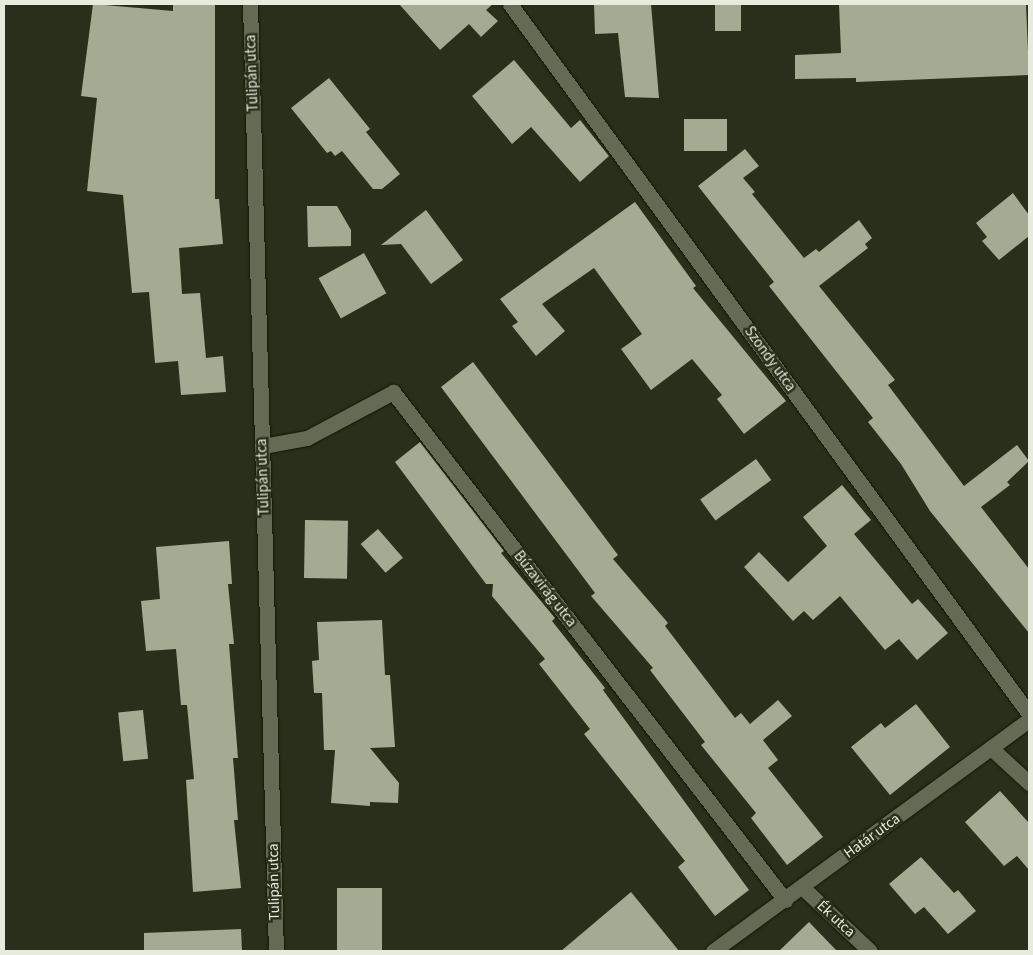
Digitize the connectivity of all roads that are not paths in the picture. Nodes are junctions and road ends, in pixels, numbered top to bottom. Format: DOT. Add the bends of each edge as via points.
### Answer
graph roads {
  1 [pos="250,4"];
  2 [pos="510,4"];
  3 [pos="263,446"];
  4 [pos="1029,714"];
  5 [pos="1029,720"];
  6 [pos="991,748"];
  7 [pos="1029,783"];
  8 [pos="802,887"];
  9 [pos="785,900"];
  10 [pos="276,951"];
  11 [pos="714,951"];
  12 [pos="870,951"];
  1 -- 3 [label="street, Tulipán utca"];
  2 -- 4 [label="street, Szondy utca"];
  3 -- 9 [label="street, Búzavirág utca" via="307,438 394,392"];
  3 -- 10 [label="street, Tulipán utca"];
  5 -- 6 [label="street, Határ utca"];
  6 -- 7 [label="street"];
  6 -- 8 [label="street, Határ utca"];
  8 -- 9 [label="street, Határ utca"];
  8 -- 12 [label="street, Ék utca"];
  9 -- 11 [label="street, Határ utca"];
}
